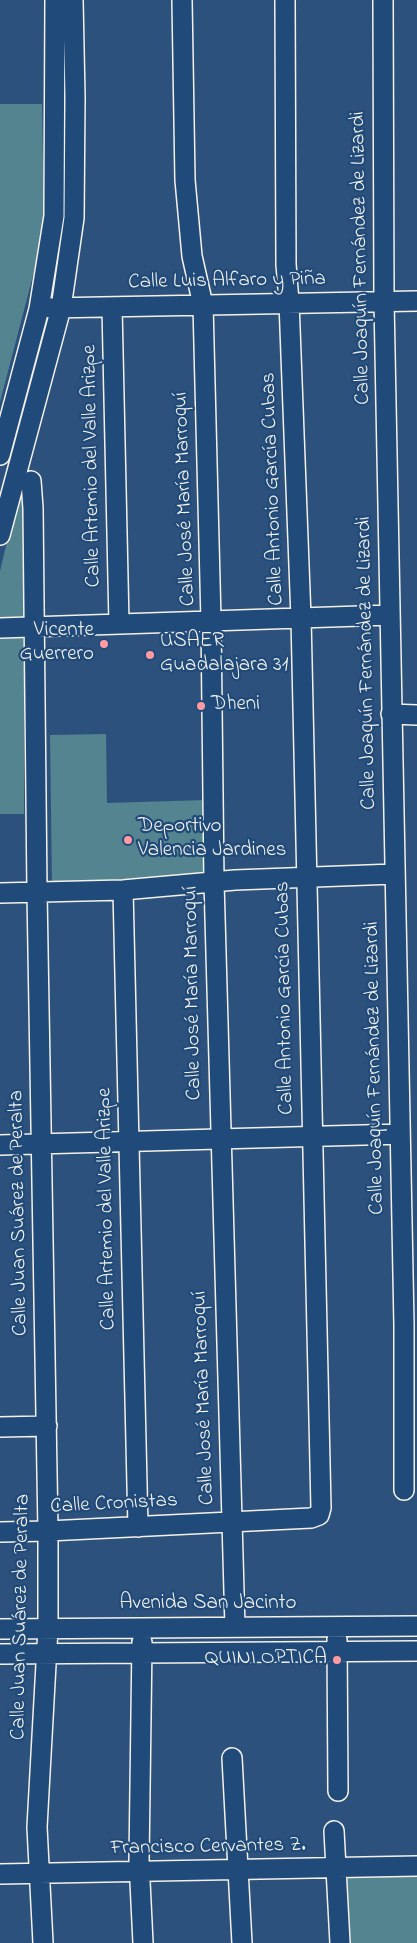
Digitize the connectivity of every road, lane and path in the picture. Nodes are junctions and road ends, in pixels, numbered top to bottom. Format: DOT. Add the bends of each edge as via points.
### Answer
graph roads {
  1 [pos="55,0"];
  2 [pos="73,0"];
  3 [pos="182,0"];
  4 [pos="285,0"];
  5 [pos="383,0"];
  6 [pos="417,300"];
  7 [pos="384,301"];
  8 [pos="289,302"];
  9 [pos="203,305"];
  10 [pos="112,307"];
  11 [pos="61,308"];
  12 [pos="39,309"];
  13 [pos="0,455"];
  14 [pos="31,481"];
  15 [pos="0,536"];
  16 [pos="390,615"];
  17 [pos="301,618"];
  18 [pos="211,621"];
  19 [pos="119,624"];
  20 [pos="34,627"];
  21 [pos="0,628"];
  22 [pos="391,714"];
  23 [pos="417,715"];
  24 [pos="394,874"];
  25 [pos="306,876"];
  26 [pos="214,882"];
  27 [pos="123,890"];
  28 [pos="37,892"];
  29 [pos="0,893"];
  30 [pos="400,1134"];
  31 [pos="312,1137"];
  32 [pos="220,1139"];
  33 [pos="129,1142"];
  34 [pos="42,1144"];
  35 [pos="0,1145"];
  36 [pos="410,1325"];
  37 [pos="47,1426"];
  38 [pos="0,1427"];
  39 [pos="404,1490"];
  40 [pos="318,1515"];
  41 [pos="231,1522"];
  42 [pos="138,1527"];
  43 [pos="48,1531"];
  44 [pos="0,1532"];
  45 [pos="417,1626"];
  46 [pos="235,1627"];
  47 [pos="336,1627"];
  48 [pos="48,1628"];
  49 [pos="142,1628"];
  50 [pos="0,1629"];
  51 [pos="337,1651"];
  52 [pos="417,1651"];
  53 [pos="141,1652"];
  54 [pos="0,1654"];
  55 [pos="46,1654"];
  56 [pos="232,1758"];
  57 [pos="338,1791"];
  58 [pos="334,1831"];
  59 [pos="417,1866"];
  60 [pos="337,1868"];
  61 [pos="238,1870"];
  62 [pos="40,1873"];
  63 [pos="139,1873"];
  64 [pos="0,1874"];
  65 [pos="43,1943"];
  66 [pos="143,1943"];
  67 [pos="242,1943"];
  68 [pos="340,1943"];
  1 -- 12 [label="street" via="54,216"];
  2 -- 11 [label="street" via="74,218"];
  3 -- 9 [label="street, Calle José María Marroquí" via="185,180 192,256"];
  4 -- 8 [label="street, Calle Antonio García Cubas" via="285,246"];
  5 -- 7 [label="street, Calle Joaquín Fernández de Lizardi"];
  6 -- 7 [label="street, Calle Luis Alfaro y Piña"];
  7 -- 8 [label="street, Calle Luis Alfaro y Piña"];
  7 -- 16 [label="street, Calle Joaquín Fernández de Lizardi"];
  8 -- 9 [label="street, Calle Luis Alfaro y Piña"];
  8 -- 17 [label="street, Calle Antonio García Cubas"];
  9 -- 10 [label="street, Calle Luis Alfaro y Piña"];
  9 -- 18 [label="street, Calle José María Marroquí"];
  10 -- 11 [label="street, Calle Luis Alfaro y Piña"];
  10 -- 19 [label="street, Calle Artemio del Valle Arizpe"];
  11 -- 12 [label="street, Calle Luis Alfaro y Piña"];
  11 -- 15 [label="street"];
  12 -- 13 [label="street"];
  14 -- 20 [label="street, Calle Juan Suárez de Peralta"];
  16 -- 17 [label="street"];
  16 -- 22 [label="street, Calle Joaquín Fernández de Lizardi"];
  17 -- 18 [label="street"];
  17 -- 25 [label="street, Calle Antonio García Cubas"];
  18 -- 19 [label="street"];
  18 -- 26 [label="street, Calle José María Marroquí"];
  19 -- 20 [label="street"];
  20 -- 21 [label="street"];
  20 -- 28 [label="street, Calle Juan Suárez de Peralta"];
  22 -- 23 [label="street"];
  22 -- 24 [label="street, Calle Joaquín Fernández de Lizardi"];
  24 -- 25 [label="street"];
  24 -- 30 [label="street, Calle Joaquín Fernández de Lizardi"];
  25 -- 26 [label="street"];
  25 -- 31 [label="street, Calle Antonio García Cubas"];
  26 -- 27 [label="street"];
  26 -- 32 [label="street, Calle José María Marroquí"];
  27 -- 28 [label="street"];
  27 -- 33 [label="street, Calle Artemio del Valle Arizpe"];
  28 -- 29 [label="street"];
  28 -- 34 [label="street, Calle Juan Suárez de Peralta"];
  30 -- 31 [label="street"];
  30 -- 36 [label="street, Calle Joaquín Fernández de Lizardi"];
  31 -- 32 [label="street"];
  31 -- 40 [label="street, Calle Antonio García Cubas" via="321,1508"];
  32 -- 33 [label="street"];
  32 -- 41 [label="street, Calle José María Marroquí"];
  33 -- 34 [label="street"];
  33 -- 42 [label="street, Calle Artemio del Valle Arizpe"];
  34 -- 35 [label="street"];
  34 -- 37 [label="street, Calle Juan Suárez de Peralta"];
  36 -- 39 [label="street, Calle Joaquín Fernández de Lizardi"];
  37 -- 38 [label="street"];
  37 -- 43 [label="street, Calle Juan Suárez de Peralta"];
  40 -- 41 [label="street, Calle Cronistas"];
  41 -- 42 [label="street, Calle Cronistas"];
  41 -- 46 [label="street, Calle José María Marroquí"];
  42 -- 43 [label="street, Calle Cronistas"];
  43 -- 44 [label="street, Calle Cronistas"];
  43 -- 48 [label="street, Calle Juan Suárez de Peralta"];
  45 -- 47 [label="street, Avenida San Jacinto"];
  46 -- 47 [label="street, Avenida San Jacinto"];
  46 -- 49 [label="street, Avenida San Jacinto"];
  47 -- 51 [label="street"];
  48 -- 49 [label="street, Avenida San Jacinto"];
  48 -- 50 [label="street, Avenida San Jacinto"];
  48 -- 55 [label="street, Calle Juan Suárez de Peralta"];
  49 -- 53 [label="street"];
  51 -- 52 [label="street"];
  51 -- 53 [label="street"];
  51 -- 57 [label="street"];
  53 -- 55 [label="street"];
  53 -- 63 [label="street"];
  54 -- 55 [label="street"];
  55 -- 62 [label="street, Calle Juan Suárez de Peralta" via="38,1827"];
  56 -- 61 [label="street"];
  58 -- 60 [label="street"];
  59 -- 60 [label="street, Francisco Cervantes Z."];
  60 -- 61 [label="street, Francisco Cervantes Z."];
  60 -- 68 [label="street"];
  61 -- 63 [label="street, Francisco Cervantes Z."];
  61 -- 67 [label="street"];
  62 -- 63 [label="street, Francisco Cervantes Z."];
  62 -- 64 [label="street, Francisco Cervantes Z."];
  62 -- 65 [label="street, Calle Juan Suárez de Peralta"];
  63 -- 66 [label="street"];
}
